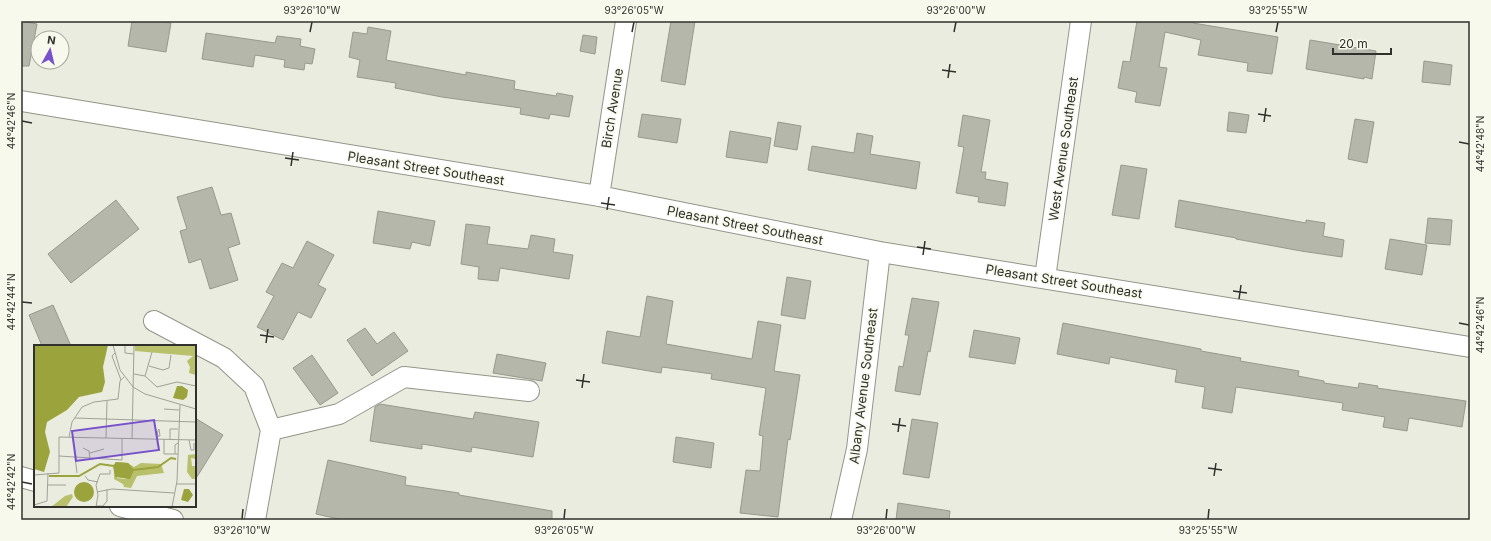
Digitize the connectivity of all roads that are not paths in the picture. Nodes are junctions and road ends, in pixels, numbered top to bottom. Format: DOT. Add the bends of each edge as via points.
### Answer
graph roads {
  1 [pos="626,21"];
  2 [pos="1081,21"];
  3 [pos="21,101"];
  4 [pos="599,196"];
  5 [pos="880,252"];
  6 [pos="1045,278"];
  7 [pos="154,321"];
  8 [pos="1470,347"];
  9 [pos="529,391"];
  10 [pos="271,430"];
  11 [pos="21,477"];
  12 [pos="34,481"];
  13 [pos="124,507"];
  14 [pos="173,520"];
  15 [pos="255,520"];
  16 [pos="841,520"];
  1 -- 4 [label="street, Birch Avenue"];
  2 -- 6 [label="street, West Avenue Southeast"];
  3 -- 4 [label="street, Pleasant Street Southeast"];
  4 -- 5 [label="street, Pleasant Street Southeast"];
  5 -- 6 [label="street, Pleasant Street Southeast"];
  5 -- 16 [label="street, Albany Avenue Southeast" via="857,450"];
  6 -- 8 [label="street, Pleasant Street Southeast"];
  7 -- 10 [label="street" via="224,358 254,386"];
  9 -- 10 [label="street" via="404,377 339,414"];
  10 -- 15 [label="street"];
  11 -- 12 [label="street"];
  13 -- 14 [label="street"];
}
